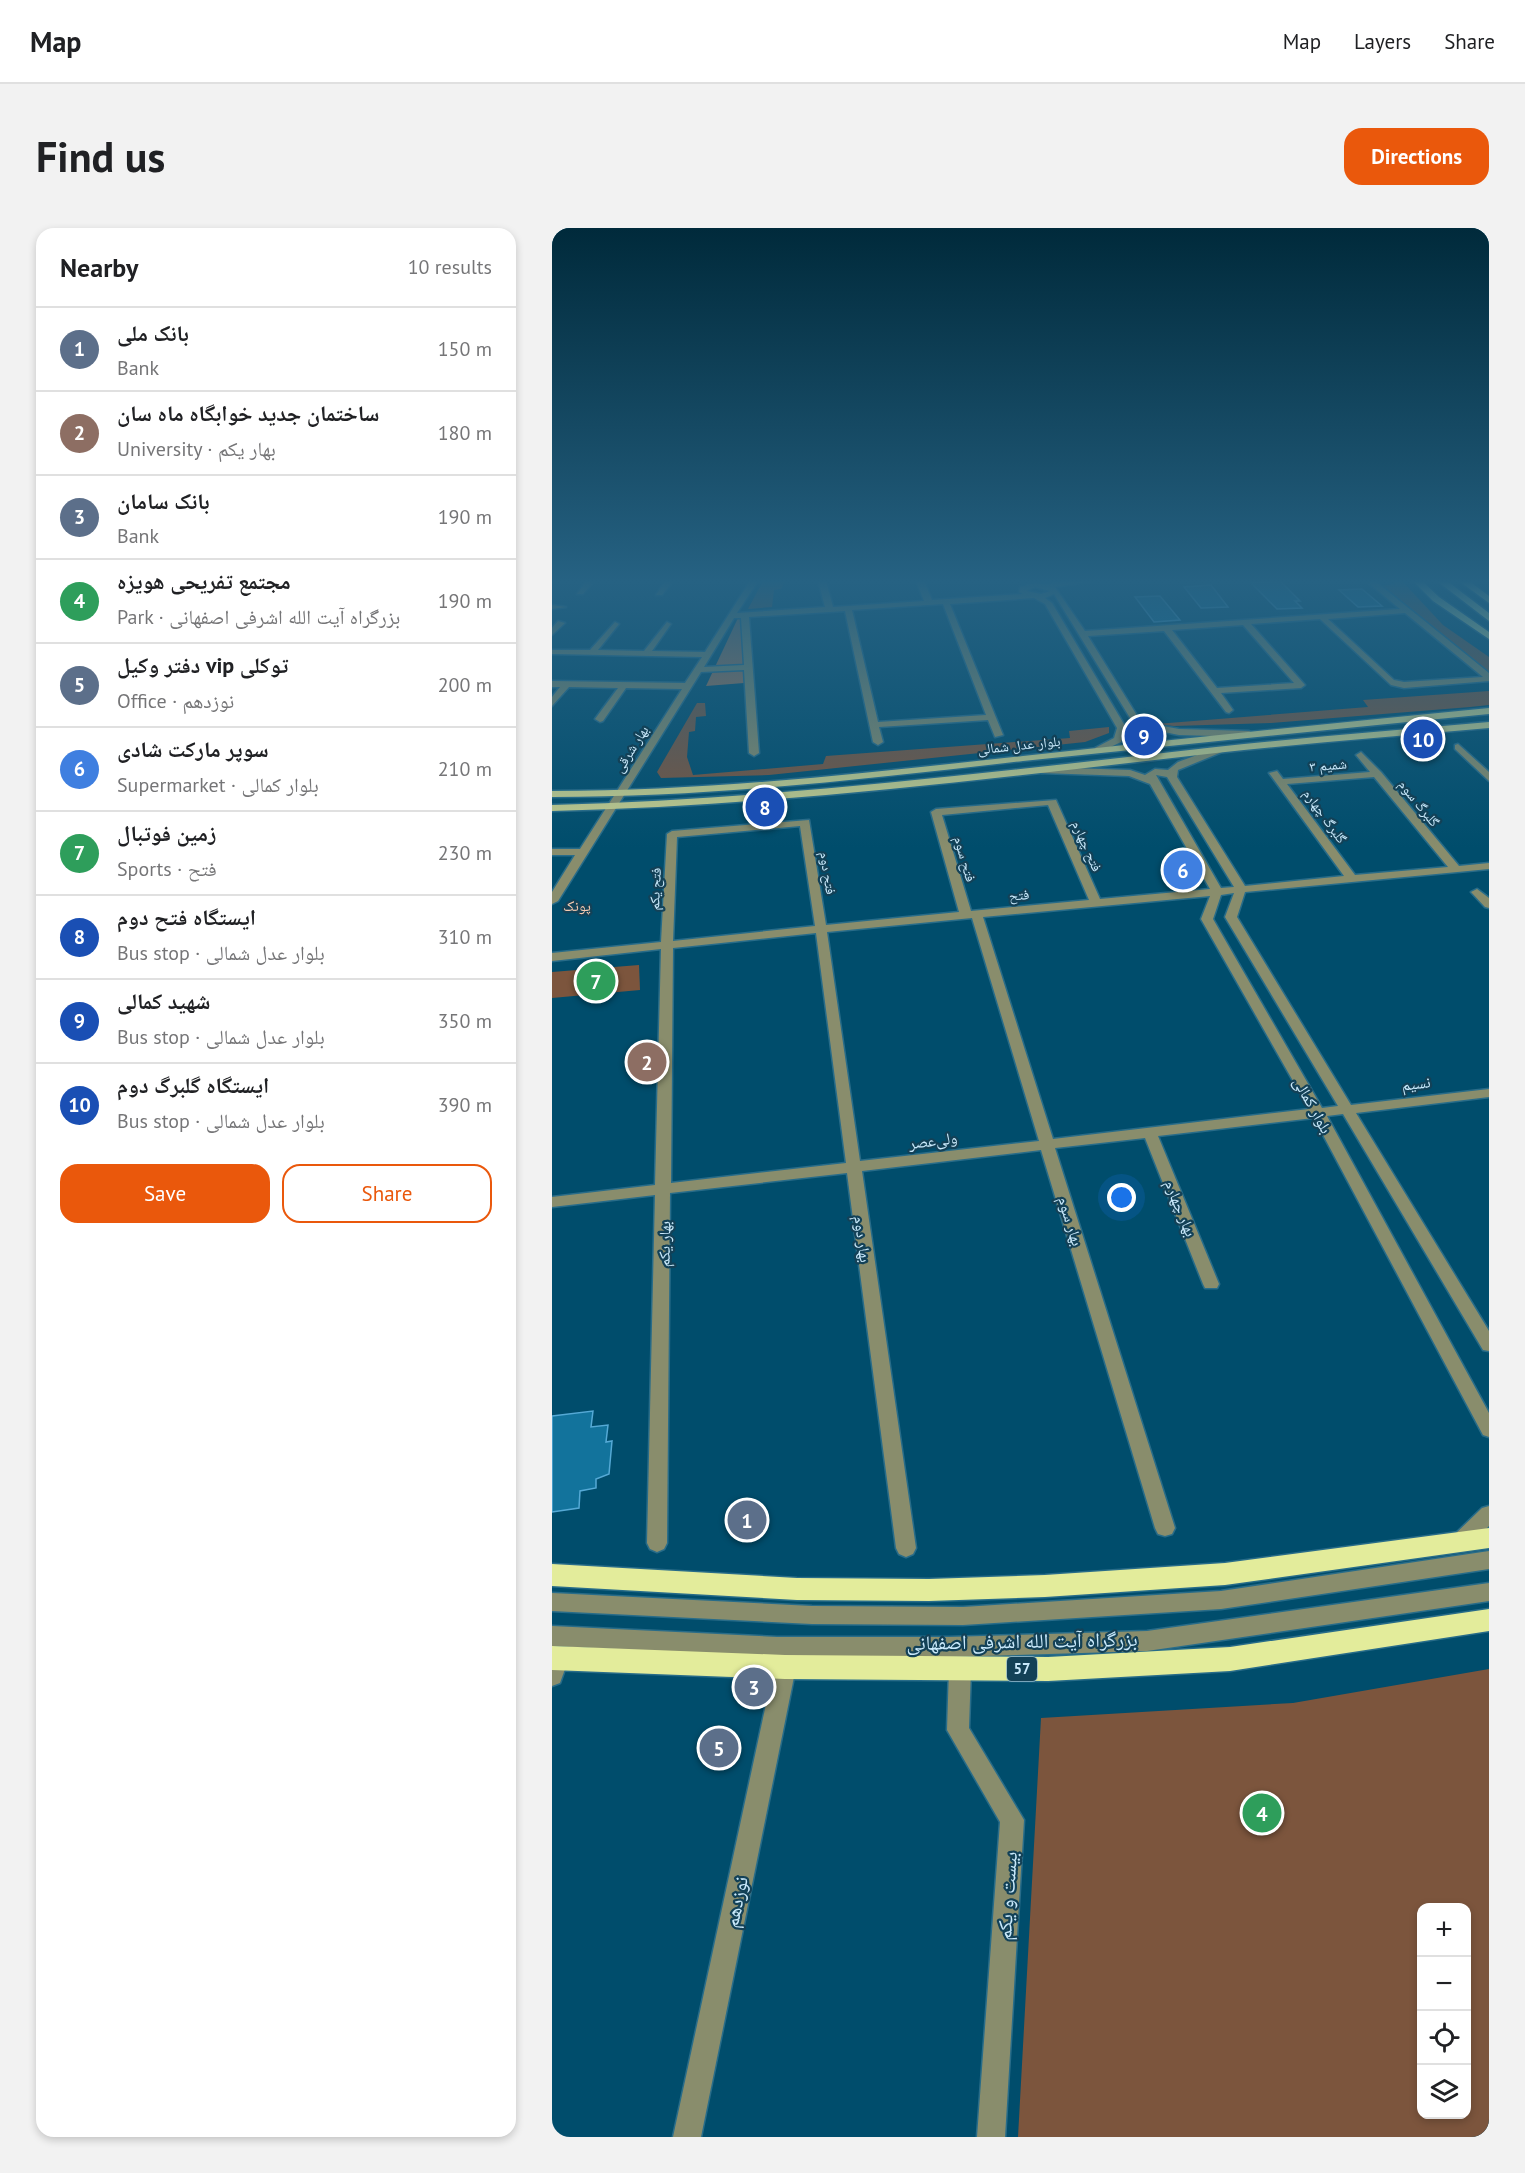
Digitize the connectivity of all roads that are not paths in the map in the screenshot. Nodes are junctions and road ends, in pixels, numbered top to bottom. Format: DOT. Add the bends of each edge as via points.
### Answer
graph roads {
  1 [pos="698,670"];
  2 [pos="748,670"];
  3 [pos="862,670"];
  4 [pos="973,670"];
  5 [pos="1087,670"];
  6 [pos="1105,670"];
  7 [pos="1199,670"];
  8 [pos="1288,670"];
  9 [pos="1378,670"];
  10 [pos="1480,670"];
  11 [pos="552,684"];
  12 [pos="567,684"];
  13 [pos="624,685"];
  14 [pos="688,686"];
  15 [pos="1215,691"];
  16 [pos="552,703"];
  17 [pos="1229,710"];
  18 [pos="1486,712"];
  19 [pos="991,717"];
  20 [pos="600,719"];
  21 [pos="874,725"];
  22 [pos="1139,725"];
  23 [pos="1489,725"];
  24 [pos="1122,729"];
  25 [pos="1249,734"];
  26 [pos="998,735"];
  27 [pos="878,742"];
  28 [pos="1458,747"];
  29 [pos="1098,750"];
  30 [pos="1219,750"];
  31 [pos="754,753"];
  32 [pos="1361,755"];
  33 [pos="1489,765"];
  34 [pos="1477,766"];
  35 [pos="1042,770"];
  36 [pos="1274,772"];
  37 [pos="1378,774"];
  38 [pos="1172,776"];
  39 [pos="1152,778"];
  40 [pos="1489,778"];
  41 [pos="1281,782"];
  42 [pos="552,794"];
  43 [pos="620,794"];
  44 [pos="1052,802"];
  45 [pos="552,808"];
  46 [pos="612,808"];
  47 [pos="672,834"];
  48 [pos="552,852"];
  49 [pos="583,852"];
  50 [pos="1489,866"];
  51 [pos="1456,869"];
  52 [pos="1351,878"];
  53 [pos="1241,889"];
  54 [pos="1217,891"];
  55 [pos="1477,892"];
  56 [pos="553,897"];
  57 [pos="1096,903"];
  58 [pos="1489,905"];
  59 [pos="971,914"];
  60 [pos="821,929"];
  61 [pos="667,945"];
  62 [pos="552,957"];
  63 [pos="1489,1093"];
  64 [pos="1347,1109"];
  65 [pos="1318,1113"];
  66 [pos="1150,1133"];
  67 [pos="1047,1144"];
  68 [pos="853,1167"];
  69 [pos="665,1189"];
  70 [pos="552,1202"];
  71 [pos="1211,1284"];
  72 [pos="1489,1345"];
  73 [pos="1489,1430"];
  74 [pos="1489,1514"];
  75 [pos="1166,1528"];
  76 [pos="1489,1538"];
  77 [pos="657,1543"];
  78 [pos="1458,1544"];
  79 [pos="906,1548"];
  80 [pos="1489,1560"];
  81 [pos="552,1575"];
  82 [pos="1489,1592"];
  83 [pos="552,1602"];
  84 [pos="1489,1620"];
  85 [pos="554,1657"];
  86 [pos="784,1667"];
  87 [pos="960,1669"];
  88 [pos="687,2137"];
  89 [pos="991,2137"];
  1 -- 14 [label="street, بهار شرقی"];
  2 -- 31 [label="street"];
  3 -- 21 [label="street"];
  4 -- 19 [label="street"];
  5 -- 24 [label="street"];
  6 -- 22 [label="street"];
  7 -- 15 [label="street"];
  8 -- 15 [label="street" via="1301,685"];
  9 -- 10 [label="street" via="1390,682 1404,686 1487,679"];
  11 -- 12 [label="street"];
  12 -- 13 [label="street"];
  12 -- 16 [label="street"];
  13 -- 14 [label="street"];
  13 -- 20 [label="street"];
  14 -- 43 [label="street, بهار شرقی"];
  15 -- 17 [label="street"];
  18 -- 25 [label="main road, بلوار عدل شمالی"];
  19 -- 21 [label="street"];
  19 -- 26 [label="street"];
  21 -- 27 [label="street"];
  22 -- 24 [label="street" via="1135,731"];
  22 -- 25 [label="street"];
  23 -- 30 [label="main road, بلوار عدل شمالی"];
  24 -- 29 [label="street" via="1118,740"];
  25 -- 29 [label="main road, بلوار عدل شمالی"];
  28 -- 34 [label="street"];
  29 -- 43 [label="main road, بلوار عدل شمالی" via="790,784"];
  30 -- 35 [label="main road, بلوار عدل شمالی"];
  30 -- 38 [label="street" via="1181,764 1173,769"];
  32 -- 37 [label="street, گلبرگ سوم"];
  33 -- 34 [label="street"];
  34 -- 40 [label="street"];
  35 -- 39 [label="street" via="1130,773"];
  35 -- 46 [label="main road, بلوار عدل شمالی" via="793,796"];
  36 -- 41 [label="street, گلبرگ چهارم"];
  37 -- 41 [label="street, شمیم ۳"];
  37 -- 51 [label="street, گلبرگ سوم"];
  38 -- 39 [label="street" via="1160,771"];
  38 -- 53 [label="street"];
  39 -- 54 [label="street"];
  41 -- 52 [label="street, گلبرگ چهارم"];
  42 -- 43 [label="main road, بلوار عدل شمالی"];
  43 -- 46 [label="street, بهار شرقی"];
  44 -- 57 [label="street, فتح چهارم"];
  44 -- 59 [label="street, فتح سوم" via="936,812"];
  45 -- 46 [label="main road, بلوار عدل شمالی"];
  46 -- 49 [label="street, بهار شرقی"];
  47 -- 60 [label="street, فتح دوم" via="804,822"];
  47 -- 61 [label="street, فتح یکم"];
  48 -- 49 [label="street"];
  49 -- 56 [label="street, بهار شرقی"];
  50 -- 51 [label="street, فتح"];
  51 -- 52 [label="street, فتح"];
  52 -- 53 [label="street, فتح"];
  53 -- 54 [label="street, فتح"];
  53 -- 64 [label="street, بلوار کمالی" via="1231,917"];
  54 -- 57 [label="street, فتح"];
  54 -- 65 [label="street, بلوار کمالی" via="1207,919"];
  55 -- 58 [label="street"];
  57 -- 59 [label="street, فتح"];
  59 -- 60 [label="street, فتح"];
  59 -- 67 [label="street, بهار سوم"];
  60 -- 61 [label="street, فتح"];
  60 -- 68 [label="street, بهار دوم"];
  61 -- 62 [label="street, فتح"];
  61 -- 69 [label="street, بهار یکم"];
  63 -- 64 [label="street, نسیم"];
  64 -- 65 [label="street, نسیم"];
  64 -- 72 [label="street, بلوار کمالی"];
  65 -- 66 [label="street, ولی‌عصر"];
  65 -- 73 [label="street, بلوار کمالی"];
  66 -- 67 [label="street, ولی‌عصر"];
  66 -- 71 [label="street, بهار چهارم"];
  67 -- 68 [label="street, ولی‌عصر"];
  67 -- 75 [label="street, بهار سوم"];
  68 -- 69 [label="street, ولی‌عصر"];
  68 -- 79 [label="street, بهار دوم"];
  69 -- 70 [label="street, ولی‌عصر"];
  69 -- 77 [label="street, بهار یکم"];
  74 -- 78 [label="street"];
  76 -- 78 [label="highway"];
  78 -- 81 [label="highway" via="1224,1574 1034,1587 797,1589"];
  80 -- 83 [label="street" via="1221,1600 963,1616 812,1615"];
  82 -- 85 [label="street" via="1147,1641 777,1647"];
  84 -- 87 [label="highway, بزرگراه آیت الله اشرفی اصفهانی / 57" via="1230,1659 1048,1669"];
  85 -- 86 [label="highway, بزرگراه آیت الله اشرفی اصفهانی / 57"];
  86 -- 87 [label="highway, بزرگراه آیت الله اشرفی اصفهانی / 57"];
  86 -- 88 [label="street, نوزدهم"];
  87 -- 89 [label="street, بیست و یکم" via="958,1730 1012,1820"];
}
